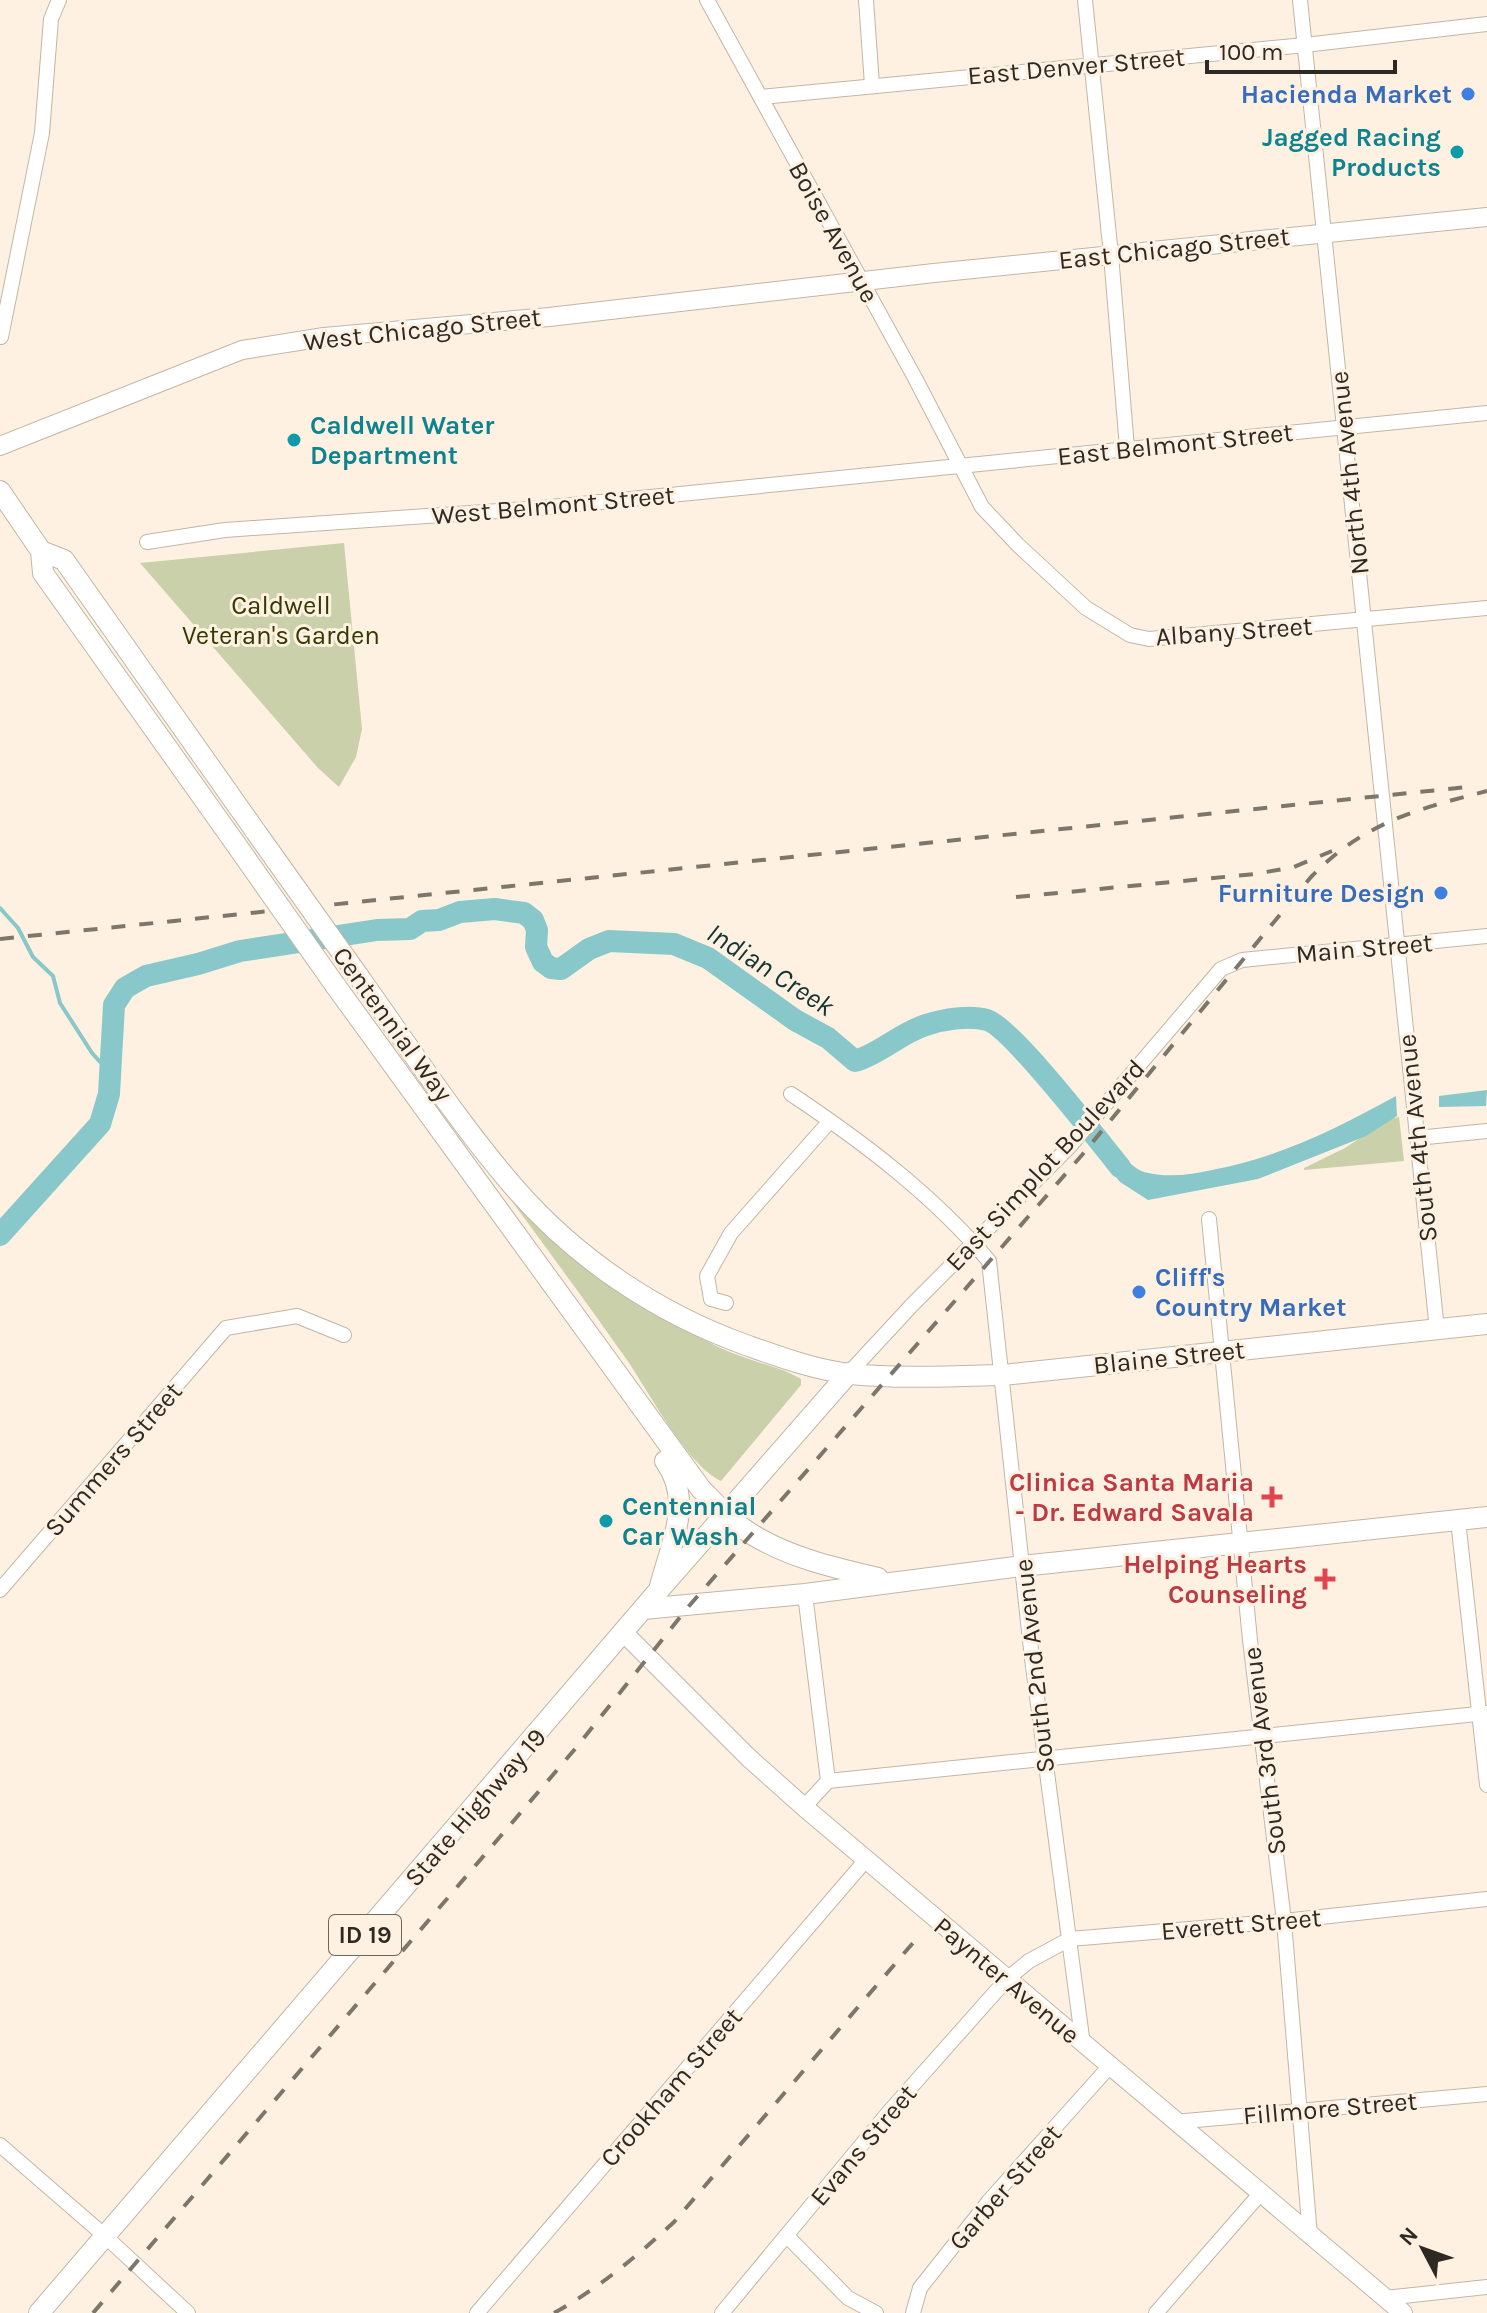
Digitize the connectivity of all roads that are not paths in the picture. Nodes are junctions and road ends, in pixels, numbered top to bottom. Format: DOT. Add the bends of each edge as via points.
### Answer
graph roads {
  1 [pos="59,0"];
  2 [pos="707,0"];
  3 [pos="866,0"];
  4 [pos="1085,0"];
  5 [pos="1300,0"];
  6 [pos="1487,24"];
  7 [pos="1305,45"];
  8 [pos="1091,65"];
  9 [pos="872,85"];
  10 [pos="761,97"];
  11 [pos="1487,217"];
  12 [pos="1324,234"];
  13 [pos="1111,255"];
  14 [pos="861,282"];
  15 [pos="1,337"];
  16 [pos="1487,413"];
  17 [pos="1344,427"];
  18 [pos="0,446"];
  19 [pos="1127,448"];
  20 [pos="959,465"];
  21 [pos="0,491"];
  22 [pos="147,542"];
  23 [pos="41,551"];
  24 [pos="1487,608"];
  25 [pos="1364,621"];
  26 [pos="1487,936"];
  27 [pos="1398,946"];
  28 [pos="1242,960"];
  29 [pos="791,1094"];
  30 [pos="830,1121"];
  31 [pos="1487,1131"];
  32 [pos="1417,1138"];
  33 [pos="1209,1219"];
  34 [pos="974,1243"];
  35 [pos="533,1258"];
  36 [pos="726,1303"];
  37 [pos="1487,1324"];
  38 [pos="1437,1330"];
  39 [pos="344,1335"];
  40 [pos="1221,1352"];
  41 [pos="849,1373"];
  42 [pos="1003,1375"];
  43 [pos="725,1514"];
  44 [pos="1487,1517"];
  45 [pos="1458,1520"];
  46 [pos="1242,1542"];
  47 [pos="1022,1566"];
  48 [pos="890,1581"];
  49 [pos="0,1590"];
  50 [pos="659,1590"];
  51 [pos="805,1594"];
  52 [pos="643,1609"];
  53 [pos="624,1633"];
  54 [pos="1483,1714"];
  55 [pos="1262,1736"];
  56 [pos="1044,1759"];
  57 [pos="828,1781"];
  58 [pos="1487,1785"];
  59 [pos="804,1807"];
  60 [pos="865,1861"];
  61 [pos="1487,1899"];
  62 [pos="1284,1921"];
  63 [pos="1070,1939"];
  64 [pos="1007,1979"];
  65 [pos="1083,2045"];
  66 [pos="1109,2067"];
  67 [pos="1487,2094"];
  68 [pos="1300,2110"];
  69 [pos="1174,2122"];
  70 [pos="0,2145"];
  71 [pos="1260,2194"];
  72 [pos="105,2236"];
  73 [pos="787,2236"];
  74 [pos="1310,2236"];
  75 [pos="1487,2287"];
  76 [pos="1385,2298"];
  77 [pos="39,2313"];
  78 [pos="188,2313"];
  79 [pos="477,2313"];
  80 [pos="722,2313"];
  81 [pos="876,2313"];
  82 [pos="913,2313"];
  83 [pos="1156,2313"];
  84 [pos="1403,2313"];
  1 -- 15 [label="street" via="51,19 42,133"];
  2 -- 10 [label="street, Boise Avenue"];
  3 -- 9 [label="street"];
  4 -- 8 [label="street"];
  5 -- 7 [label="street, North 4th Avenue"];
  6 -- 7 [label="street, East Denver Street"];
  7 -- 8 [label="street, East Denver Street"];
  7 -- 12 [label="street, North 4th Avenue"];
  8 -- 9 [label="street, East Denver Street"];
  8 -- 13 [label="street"];
  9 -- 10 [label="street, East Denver Street"];
  10 -- 14 [label="street, Boise Avenue"];
  11 -- 12 [label="street, East Chicago Street"];
  12 -- 13 [label="street, East Chicago Street"];
  12 -- 17 [label="street, North 4th Avenue"];
  13 -- 14 [label="street, East Chicago Street"];
  13 -- 19 [label="street"];
  14 -- 18 [label="street, West Chicago Street" via="242,350"];
  14 -- 20 [label="street, Boise Avenue"];
  16 -- 17 [label="street, East Belmont Street"];
  17 -- 19 [label="street, East Belmont Street"];
  17 -- 25 [label="street, North 4th Avenue"];
  19 -- 20 [label="street, East Belmont Street"];
  20 -- 22 [label="street, West Belmont Street" via="541,508 225,530"];
  20 -- 25 [label="street, Albany Street" via="982,507 1018,545 1086,608 1130,635 1149,639"];
  21 -- 23 [label="main road, Centennial Way"];
  23 -- 35 [label="main road, Centennial Way, bridge" via="43,573"];
  23 -- 41 [label="main road, Centennial Way, bridge" via="64,560 496,1166 540,1214 582,1253 681,1318 791,1361"];
  24 -- 25 [label="street, Albany Street"];
  25 -- 27 [label="street, North 4th Avenue"];
  26 -- 27 [label="street, Main Street"];
  27 -- 28 [label="street, Main Street"];
  27 -- 32 [label="street, South 4th Avenue"];
  28 -- 34 [label="street, East Simplot Boulevard" via="1221,969 1205,985 1094,1120"];
  29 -- 30 [label="street"];
  30 -- 34 [label="street" via="864,1143"];
  30 -- 36 [label="street" via="731,1233 707,1276 711,1299"];
  31 -- 32 [label="street"];
  32 -- 38 [label="street, South 4th Avenue"];
  33 -- 40 [label="street, South 3rd Avenue"];
  34 -- 41 [label="street, East Simplot Boulevard"];
  34 -- 42 [label="street, South 2nd Avenue" via="989,1261"];
  35 -- 43 [label="main road, Centennial Way" via="686,1472"];
  35 -- 50 [label="main road" via="544,1291 679,1488 679,1517"];
  37 -- 38 [label="main road, Blaine Street"];
  38 -- 40 [label="main road, Blaine Street"];
  39 -- 49 [label="street, Summers Street" via="297,1316 226,1328"];
  40 -- 42 [label="main road, Blaine Street"];
  40 -- 46 [label="street, South 3rd Avenue"];
  41 -- 42 [label="main road, Blaine Street"];
  41 -- 43 [label="main road, State Highway 19 / ID 19"];
  42 -- 47 [label="street, South 2nd Avenue"];
  43 -- 48 [label="main road, Centennial Way" via="751,1535 793,1555"];
  43 -- 50 [label="main road, State Highway 19 / ID 19"];
  44 -- 45 [label="main road"];
  45 -- 46 [label="main road"];
  45 -- 54 [label="street"];
  46 -- 47 [label="main road"];
  46 -- 55 [label="street, South 3rd Avenue"];
  47 -- 48 [label="main road"];
  47 -- 56 [label="street, South 2nd Avenue"];
  48 -- 51 [label="main road"];
  50 -- 52 [label="main road, State Highway 19 / ID 19"];
  51 -- 52 [label="main road"];
  51 -- 57 [label="street"];
  52 -- 53 [label="main road, State Highway 19 / ID 19"];
  53 -- 59 [label="street, Paynter Avenue"];
  53 -- 72 [label="main road, State Highway 19 / ID 19"];
  54 -- 55 [label="street"];
  54 -- 58 [label="street"];
  55 -- 56 [label="street"];
  55 -- 62 [label="street, South 3rd Avenue"];
  56 -- 57 [label="street"];
  56 -- 63 [label="street, South 2nd Avenue"];
  57 -- 59 [label="street"];
  59 -- 60 [label="street, Paynter Avenue"];
  60 -- 64 [label="street, Paynter Avenue"];
  60 -- 79 [label="street, Crookham Street"];
  61 -- 62 [label="street, Everett Street"];
  62 -- 63 [label="street, Everett Street"];
  62 -- 68 [label="street, South 3rd Avenue"];
  63 -- 64 [label="street, Everett Street"];
  63 -- 65 [label="street, South 2nd Avenue"];
  64 -- 65 [label="street, Paynter Avenue"];
  64 -- 73 [label="street, Evans Street"];
  65 -- 66 [label="street, Paynter Avenue"];
  66 -- 69 [label="street, Paynter Avenue"];
  66 -- 82 [label="street, Garber Street" via="989,2201 920,2288"];
  67 -- 68 [label="street, Fillmore Street"];
  68 -- 69 [label="street, Fillmore Street"];
  68 -- 74 [label="street, South 3rd Avenue"];
  69 -- 71 [label="street, Paynter Avenue"];
  70 -- 72 [label="street"];
  71 -- 74 [label="street, Paynter Avenue"];
  71 -- 83 [label="street"];
  72 -- 77 [label="main road, State Highway 19 / ID 19"];
  72 -- 78 [label="street"];
  73 -- 80 [label="street, Evans Street"];
  73 -- 81 [label="street" via="848,2298"];
  74 -- 76 [label="street, Paynter Avenue"];
  75 -- 76 [label="street"];
  76 -- 84 [label="street, Paynter Avenue"];
}
